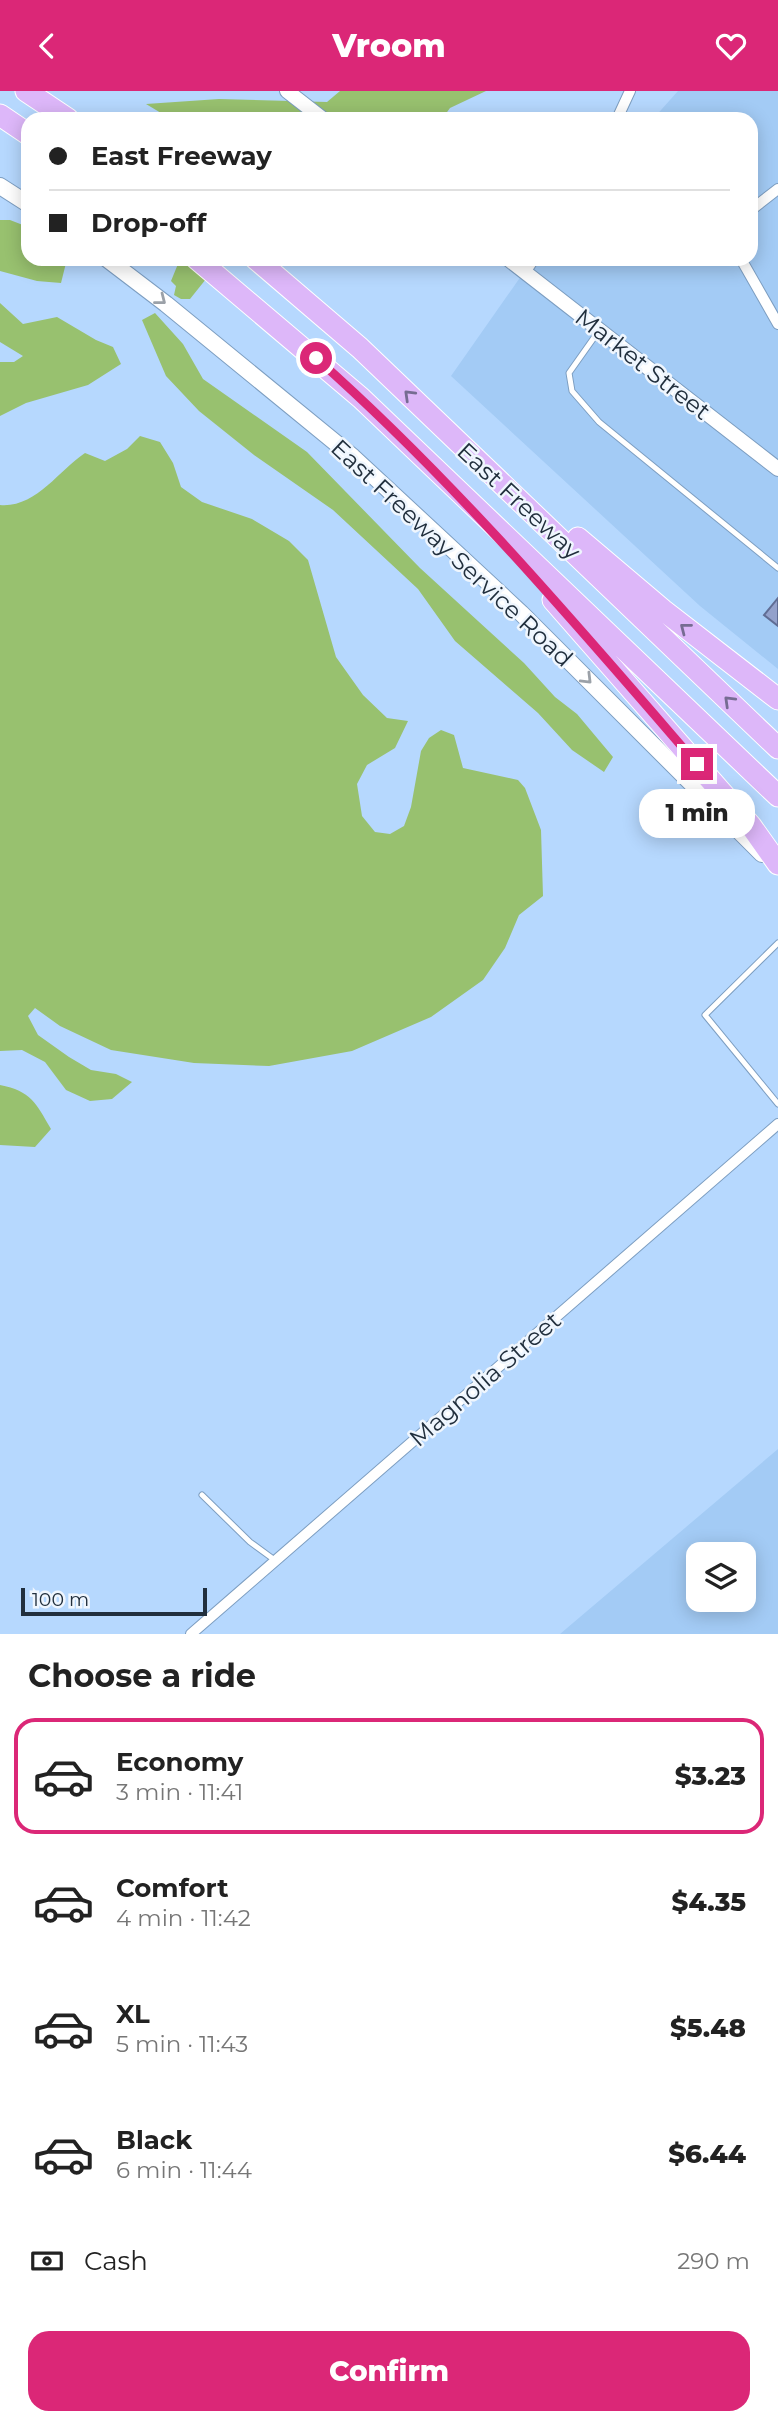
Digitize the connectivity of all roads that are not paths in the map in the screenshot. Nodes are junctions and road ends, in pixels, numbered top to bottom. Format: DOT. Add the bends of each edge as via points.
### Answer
graph roads {
  1 [pos="26,91"];
  2 [pos="41,91"];
  3 [pos="630,91"];
  4 [pos="293,95"];
  5 [pos="59,112"];
  6 [pos="63,112"];
  7 [pos="314,112"];
  8 [pos="620,112"];
  9 [pos="0,115"];
  10 [pos="0,127"];
  11 [pos="21,129"];
  12 [pos="21,138"];
  13 [pos="0,185"];
  14 [pos="778,188"];
  15 [pos="21,199"];
  16 [pos="758,204"];
  17 [pos="116,266"];
  18 [pos="206,266"];
  19 [pos="264,266"];
  20 [pos="531,266"];
  21 [pos="745,266"];
  22 [pos="778,324"];
  23 [pos="600,330"];
  24 [pos="458,443"];
  25 [pos="778,470"];
  26 [pos="444,479"];
  27 [pos="778,568"];
  28 [pos="778,699"];
  29 [pos="778,748"];
  30 [pos="778,796"];
  31 [pos="778,867"];
  32 [pos="778,943"];
  33 [pos="778,1104"];
  34 [pos="778,1124"];
  35 [pos="202,1495"];
  36 [pos="276,1561"];
  37 [pos="191,1634"];
  1 -- 5 [label="highway"];
  2 -- 6 [label="highway"];
  3 -- 8 [label="street"];
  4 -- 7 [label="street"];
  9 -- 11 [label="highway"];
  10 -- 12 [label="highway"];
  13 -- 15 [label="main road"];
  14 -- 16 [label="street"];
  17 -- 31 [label="main road, East Freeway Service Road, one-way" via="353,457 521,613"];
  18 -- 26 [label="highway, East Freeway" via="361,398"];
  24 -- 19 [label="highway, East Freeway, one-way" via="360,348"];
  20 -- 23 [label="street, Market Street"];
  21 -- 22 [label="street"];
  23 -- 25 [label="street, Market Street"];
  23 -- 27 [label="lane" via="569,373 572,391 598,422"];
  28 -- 24 [label="highway, one-way"];
  29 -- 24 [label="highway, East Freeway, one-way"];
  26 -- 30 [label="highway, East Freeway"];
  26 -- 31 [label="highway" via="751,826"];
  32 -- 33 [label="lane" via="705,1015"];
  34 -- 36 [label="street, Magnolia Street"];
  35 -- 36 [label="lane"];
  36 -- 37 [label="street, Magnolia Street"];
}
